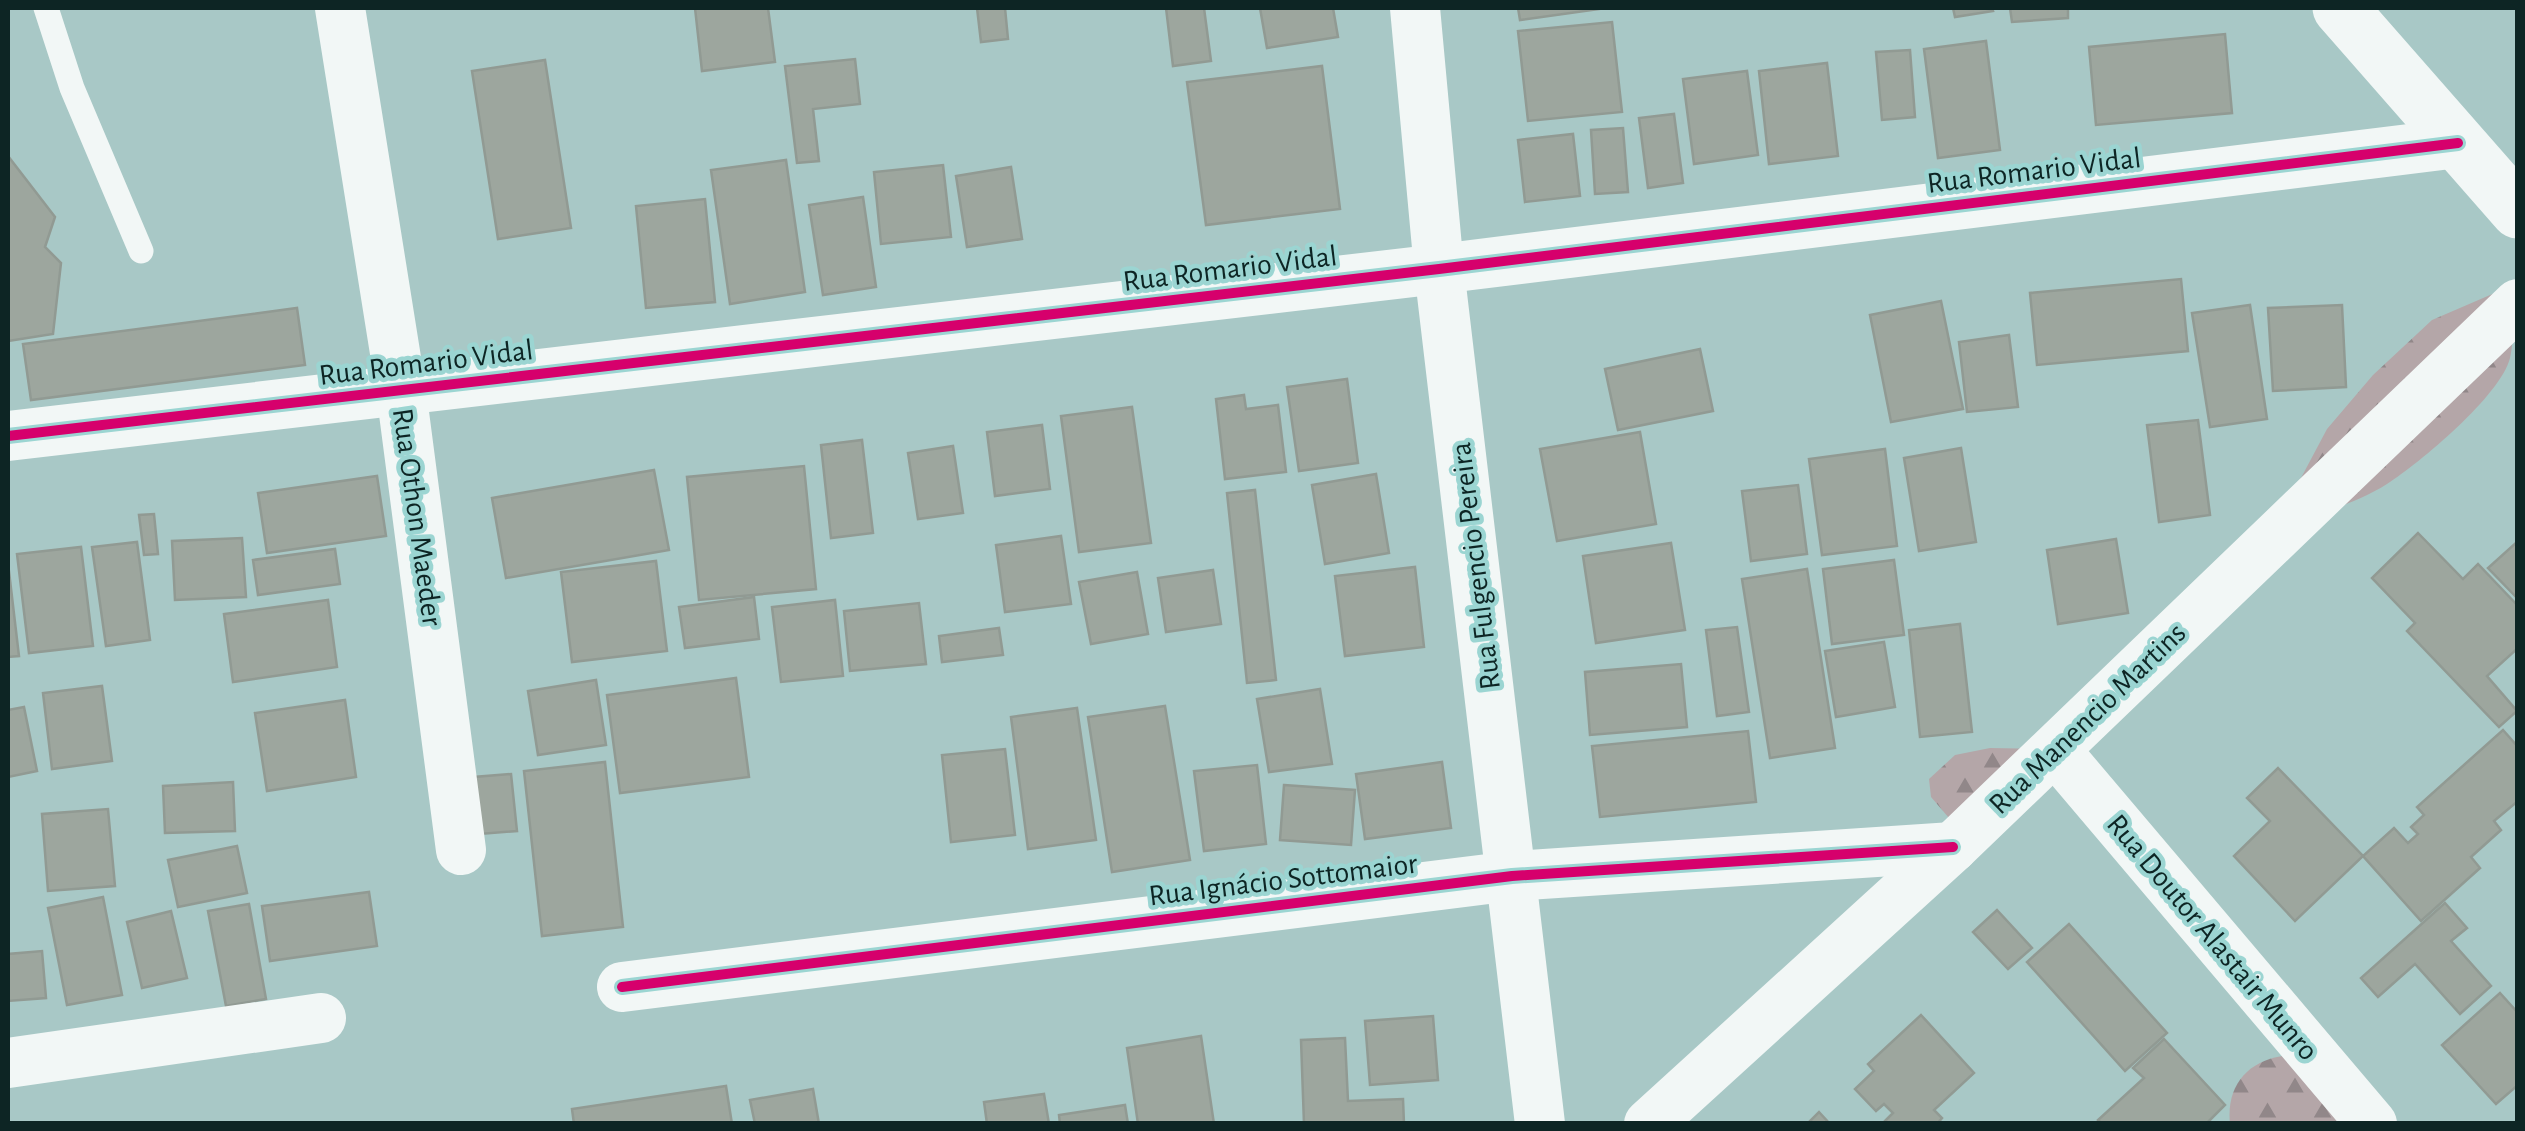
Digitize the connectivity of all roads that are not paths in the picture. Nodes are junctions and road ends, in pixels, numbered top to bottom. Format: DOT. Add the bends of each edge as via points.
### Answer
graph roads {
  1 [pos="46,8"];
  2 [pos="340,8"];
  3 [pos="1414,8"];
  4 [pos="2340,8"];
  5 [pos="2458,143"];
  6 [pos="2518,211"];
  7 [pos="142,251"];
  8 [pos="1439,269"];
  9 [pos="2518,304"];
  10 [pos="401,390"];
  11 [pos="8,436"];
  12 [pos="2055,750"];
  13 [pos="1953,847"];
  14 [pos="462,850"];
  15 [pos="1512,876"];
  16 [pos="622,986"];
  17 [pos="321,1018"];
  18 [pos="8,1063"];
  19 [pos="1540,1124"];
  20 [pos="1649,1124"];
  21 [pos="2372,1124"];
  1 -- 7 [label="lane" via="72,88"];
  2 -- 10 [label="street, Rua Othon Maeder"];
  3 -- 8 [label="street, Rua Fulgencio Pereira"];
  4 -- 5 [label="street"];
  5 -- 6 [label="street"];
  5 -- 8 [label="street, Rua Romario Vidal"];
  8 -- 10 [label="street, Rua Romario Vidal"];
  8 -- 15 [label="street, Rua Fulgencio Pereira"];
  9 -- 12 [label="street, Rua Manencio Martins"];
  10 -- 11 [label="street, Rua Romario Vidal"];
  10 -- 14 [label="street, Rua Othon Maeder"];
  12 -- 13 [label="street, Rua Manencio Martins"];
  12 -- 21 [label="street, Rua Doutor Alastair Munro"];
  13 -- 15 [label="street, Rua Ignácio Sottomaior"];
  13 -- 20 [label="street, Rua Manencio Martins"];
  15 -- 16 [label="street, Rua Ignácio Sottomaior"];
  15 -- 19 [label="street, Rua Fulgencio Pereira"];
  17 -- 18 [label="street"];
}
